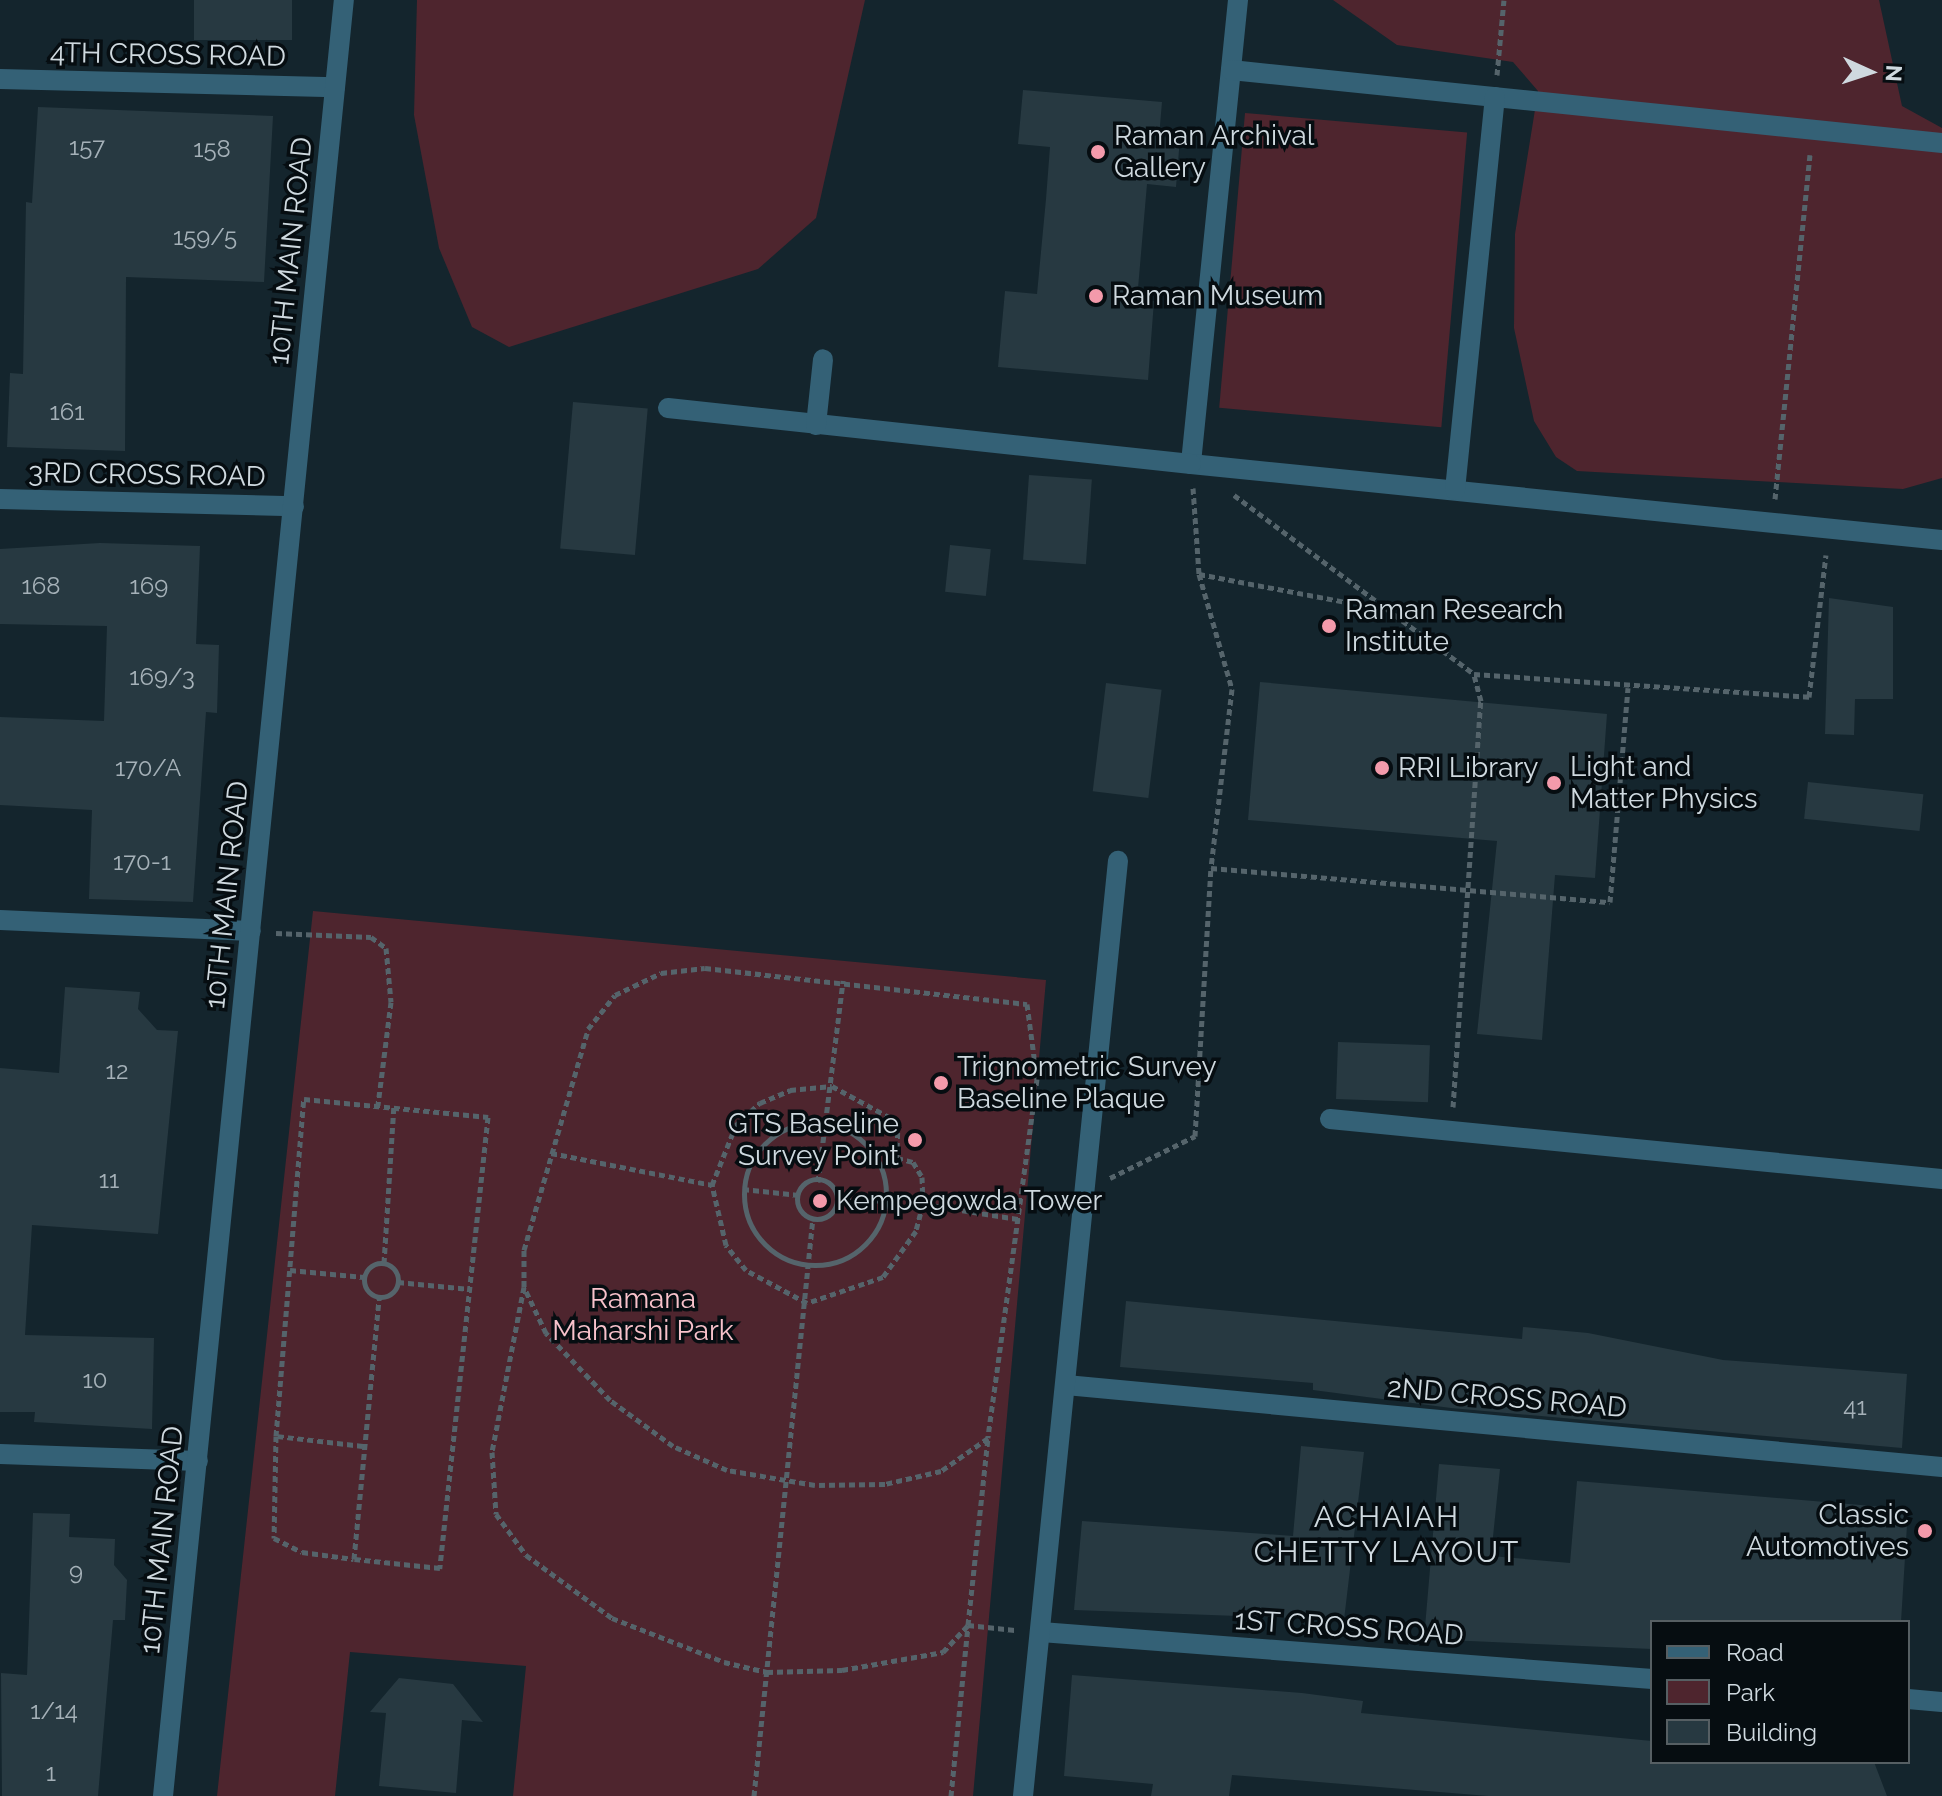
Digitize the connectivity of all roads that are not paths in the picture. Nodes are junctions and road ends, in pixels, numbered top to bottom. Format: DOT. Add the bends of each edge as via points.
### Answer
graph roads {
  1 [pos="344,0"];
  2 [pos="1238,0"];
  3 [pos="1231,70"];
  4 [pos="0,79"];
  5 [pos="335,87"];
  6 [pos="1495,97"];
  7 [pos="1942,143"];
  8 [pos="823,359"];
  9 [pos="668,408"];
  10 [pos="816,425"];
  11 [pos="1191,464"];
  12 [pos="1455,490"];
  13 [pos="0,499"];
  14 [pos="294,506"];
  15 [pos="1942,540"];
  16 [pos="1118,861"];
  17 [pos="0,920"];
  18 [pos="251,931"];
  19 [pos="1330,1119"];
  20 [pos="1942,1179"];
  21 [pos="1066,1385"];
  22 [pos="0,1454"];
  23 [pos="198,1461"];
  24 [pos="1942,1467"];
  25 [pos="1041,1632"];
  26 [pos="1650,1679"];
  27 [pos="1910,1699"];
  28 [pos="1942,1702"];
  29 [pos="163,1796"];
  30 [pos="1023,1796"];
  1 -- 5 [label="street, 10TH MAIN ROAD"];
  2 -- 3 [label="street"];
  3 -- 6 [label="street"];
  3 -- 11 [label="street"];
  4 -- 5 [label="street, 4TH CROSS ROAD"];
  5 -- 14 [label="street, 10TH MAIN ROAD"];
  6 -- 7 [label="street"];
  6 -- 12 [label="street"];
  8 -- 10 [label="street"];
  9 -- 10 [label="street"];
  10 -- 11 [label="street"];
  11 -- 12 [label="street"];
  12 -- 15 [label="street"];
  13 -- 14 [label="street, 3RD CROSS ROAD"];
  14 -- 18 [label="street, 10TH MAIN ROAD"];
  16 -- 21 [label="street"];
  17 -- 18 [label="street"];
  18 -- 23 [label="street, 10TH MAIN ROAD"];
  19 -- 20 [label="street" via="1451,1126"];
  21 -- 24 [label="street, 2ND CROSS ROAD"];
  21 -- 25 [label="street"];
  22 -- 23 [label="street"];
  23 -- 29 [label="street, 10TH MAIN ROAD"];
  25 -- 26 [label="street, 1ST CROSS ROAD"];
  25 -- 30 [label="street"];
  27 -- 28 [label="street"];
}
